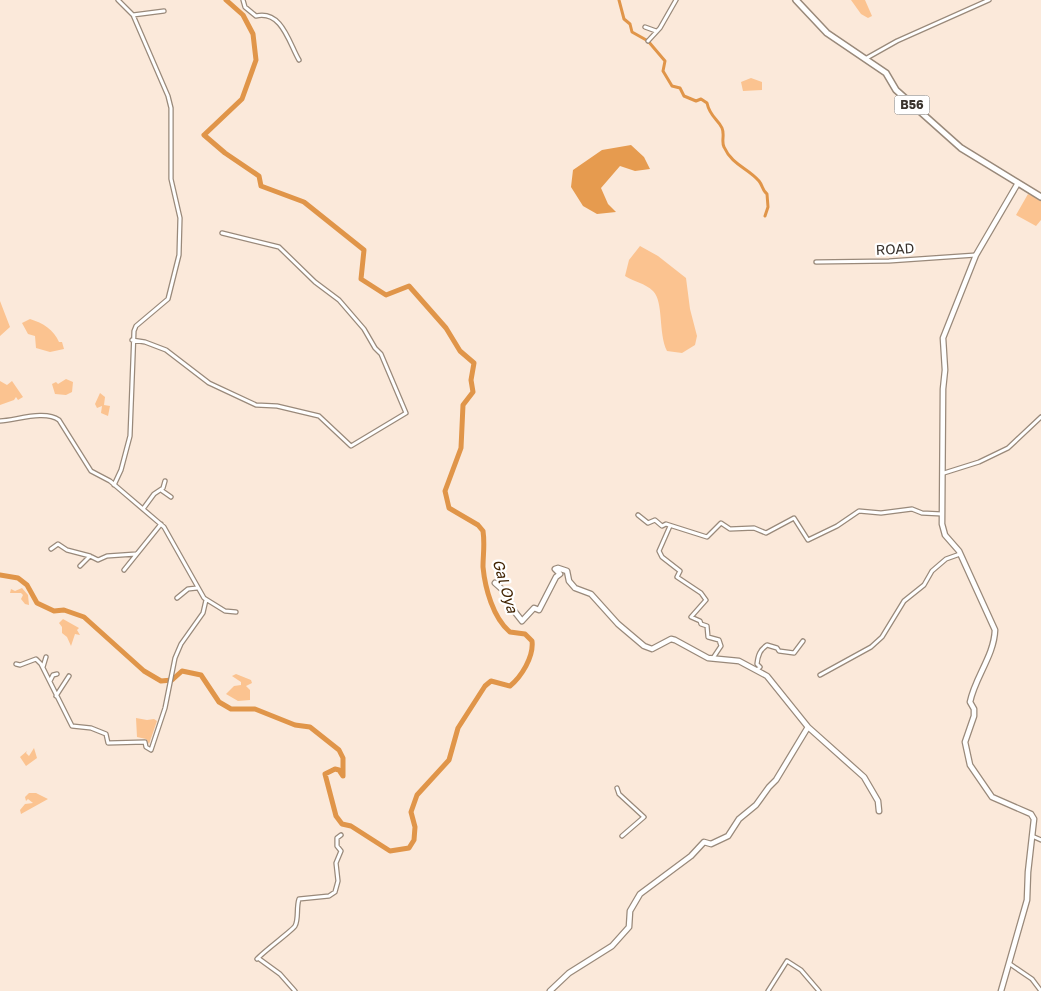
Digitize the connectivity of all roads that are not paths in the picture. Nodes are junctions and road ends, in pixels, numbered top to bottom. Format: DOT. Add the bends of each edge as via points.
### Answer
graph roads {
  1 [pos="118,0"];
  2 [pos="243,0"];
  3 [pos="676,0"];
  4 [pos="796,0"];
  5 [pos="989,0"];
  6 [pos="164,11"];
  7 [pos="133,15"];
  8 [pos="645,27"];
  9 [pos="657,31"];
  10 [pos="648,41"];
  11 [pos="865,59"];
  12 [pos="299,60"];
  13 [pos="1018,183"];
  14 [pos="1041,197"];
  15 [pos="222,233"];
  16 [pos="976,255"];
  17 [pos="816,262"];
  18 [pos="132,340"];
  19 [pos="1041,417"];
  20 [pos="0,421"];
  21 [pos="944,473"];
  22 [pos="165,481"];
  23 [pos="114,485"];
  24 [pos="161,490"];
  25 [pos="171,497"];
  26 [pos="144,509"];
  27 [pos="943,514"];
  28 [pos="638,515"];
  29 [pos="161,524"];
  30 [pos="670,526"];
  31 [pos="51,549"];
  32 [pos="136,554"];
  33 [pos="960,554"];
  34 [pos="90,556"];
  35 [pos="80,566"];
  36 [pos="124,570"];
  37 [pos="495,583"];
  38 [pos="197,588"];
  39 [pos="177,598"];
  40 [pos="206,600"];
  41 [pos="236,612"];
  42 [pos="802,641"];
  43 [pos="46,657"];
  44 [pos="713,658"];
  45 [pos="16,664"];
  46 [pos="43,668"];
  47 [pos="757,670"];
  48 [pos="57,674"];
  49 [pos="820,675"];
  50 [pos="69,676"];
  51 [pos="50,682"];
  52 [pos="56,696"];
  53 [pos="808,727"];
  54 [pos="617,788"];
  55 [pos="879,811"];
  56 [pos="341,835"];
  57 [pos="622,836"];
  58 [pos="1032,836"];
  59 [pos="1041,840"];
  60 [pos="1010,964"];
  61 [pos="295,991"];
  62 [pos="550,991"];
  63 [pos="768,991"];
  64 [pos="819,991"];
  65 [pos="1001,991"];
  66 [pos="1041,991"];
  1 -- 7 [label="street"];
  2 -- 12 [label="street" via="245,7 256,16 272,17 279,23"];
  3 -- 9 [label="street"];
  4 -- 11 [label="main road, B56" via="827,33"];
  5 -- 11 [label="street" via="897,41"];
  6 -- 7 [label="street"];
  7 -- 18 [label="street" via="171,108 171,179 181,239 168,299 136,326"];
  8 -- 9 [label="street"];
  9 -- 10 [label="street"];
  11 -- 13 [label="main road, B56" via="886,73 896,90 961,148"];
  13 -- 14 [label="main road, B56"];
  13 -- 16 [label="main road"];
  15 -- 18 [label="street" via="279,247 339,300 380,354 406,413 352,446 319,416 277,406 256,405 209,383 166,350"];
  16 -- 17 [label="street, ROAD"];
  16 -- 21 [label="main road" via="942,342 945,370 942,389"];
  18 -- 23 [label="street" via="130,436"];
  19 -- 21 [label="street" via="1008,448"];
  20 -- 23 [label="street" via="44,416 56,418 89,469"];
  21 -- 27 [label="main road"];
  22 -- 24 [label="street"];
  23 -- 26 [label="street"];
  24 -- 25 [label="street"];
  24 -- 26 [label="street" via="154,494"];
  26 -- 29 [label="street"];
  27 -- 30 [label="street" via="912,509 881,513 863,510 808,540 794,518 766,532 754,528 730,529 721,523 707,537"];
  27 -- 33 [label="main road" via="945,535"];
  28 -- 30 [label="street" via="648,523 655,520 662,526"];
  29 -- 32 [label="street"];
  29 -- 38 [label="street"];
  30 -- 44 [label="street" via="659,551 680,571 677,577 706,600 691,618 707,626 708,637 719,640 721,646"];
  31 -- 34 [label="street" via="58,544"];
  32 -- 34 [label="street" via="107,556 98,560"];
  32 -- 36 [label="street"];
  33 -- 49 [label="street" via="946,559 932,570 924,585 904,601 875,644"];
  33 -- 58 [label="main road" via="995,630 970,702 974,716 965,742 965,753 992,797 1031,814 1034,819"];
  34 -- 35 [label="street"];
  37 -- 44 [label="main road" via="522,621 534,608 539,610 560,574 555,569 567,571 575,588 591,594 606,613 644,646 652,649 675,640"];
  38 -- 39 [label="street"];
  38 -- 40 [label="street"];
  40 -- 41 [label="street" via="229,613"];
  40 -- 52 [label="street" via="203,613 181,644 151,750 145,742 108,743 106,734 72,726"];
  42 -- 47 [label="street" via="794,653 766,645 761,650"];
  43 -- 46 [label="street"];
  44 -- 47 [label="main road" via="730,658"];
  45 -- 46 [label="street" via="36,660"];
  46 -- 51 [label="street"];
  47 -- 53 [label="main road" via="774,683"];
  48 -- 51 [label="street"];
  50 -- 52 [label="street"];
  51 -- 52 [label="street"];
  53 -- 55 [label="main road" via="864,777 878,800"];
  53 -- 62 [label="main road" via="779,776 756,805 739,819 728,836 711,844 704,842 691,856 640,894 630,911 629,927 625,933 607,950 569,973"];
  54 -- 57 [label="street" via="619,794 644,817"];
  56 -- 61 [label="street" via="337,838 341,851 336,864 338,881 335,892 329,896 299,899 293,929 257,959 280,974"];
  58 -- 59 [label="street"];
  58 -- 60 [label="main road" via="1027,900"];
  60 -- 65 [label="main road"];
  60 -- 66 [label="street" via="1032,979"];
  63 -- 64 [label="street" via="787,961 801,970"];
}
